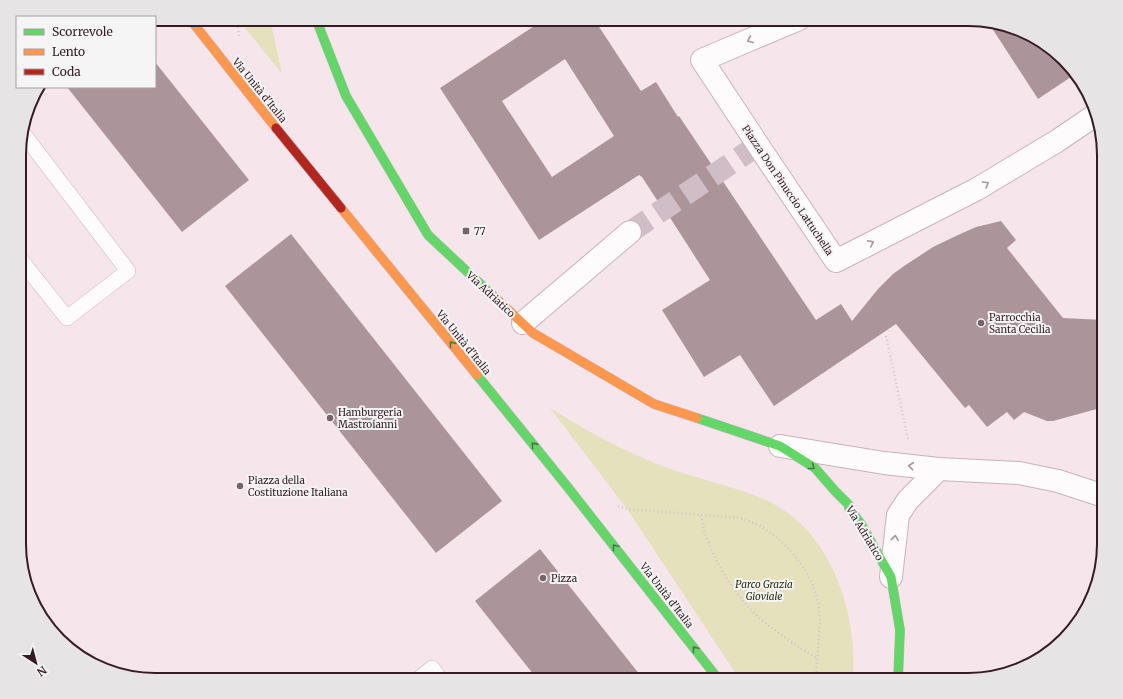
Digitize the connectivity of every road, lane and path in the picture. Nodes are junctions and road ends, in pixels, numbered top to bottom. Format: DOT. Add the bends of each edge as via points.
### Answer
graph roads {
  1 [pos="196,26"];
  2 [pos="319,26"];
  3 [pos="782,26"];
  4 [pos="1091,118"];
  5 [pos="27,139"];
  6 [pos="630,232"];
  7 [pos="26,266"];
  8 [pos="523,323"];
  9 [pos="886,336"];
  10 [pos="908,439"];
  11 [pos="780,446"];
  12 [pos="939,469"];
  13 [pos="1097,494"];
  14 [pos="613,504"];
  15 [pos="701,515"];
  16 [pos="891,577"];
  17 [pos="818,659"];
  18 [pos="426,673"];
  19 [pos="436,673"];
  20 [pos="714,673"];
  21 [pos="817,673"];
  22 [pos="898,673"];
  20 -- 1 [label="street, Via Unità d'Italia, one-way" via="566,485"];
  2 -- 8 [label="street, Via Adriatico" via="346,96 428,235"];
  3 -- 4 [label="street, Piazza Don Pinuccio Lattuchella, one-way" via="702,60 836,261 977,189"];
  5 -- 7 [label="lane" via="128,271 67,318"];
  6 -- 8 [label="street"];
  8 -- 11 [label="street, Via Adriatico" via="533,333 654,404"];
  9 -- 10 [label="path"];
  12 -- 11 [label="street, Via Adriatico, one-way"];
  11 -- 16 [label="street, Via Adriatico, one-way" via="815,468 848,505"];
  12 -- 13 [label="street, Via Adriatico" via="1020,473 1058,481"];
  16 -- 12 [label="street, Via Adriatico, one-way" via="898,515 908,500"];
  14 -- 15 [label="path" via="627,509"];
  15 -- 17 [label="path" via="707,538 734,590 771,627"];
  15 -- 17 [label="path" via="740,518 759,525 790,550 812,582 818,602"];
  16 -- 22 [label="street, Via Adriatico" via="900,630"];
  17 -- 21 [label="path"];
  18 -- 19 [label="lane" via="432,668"];
}
